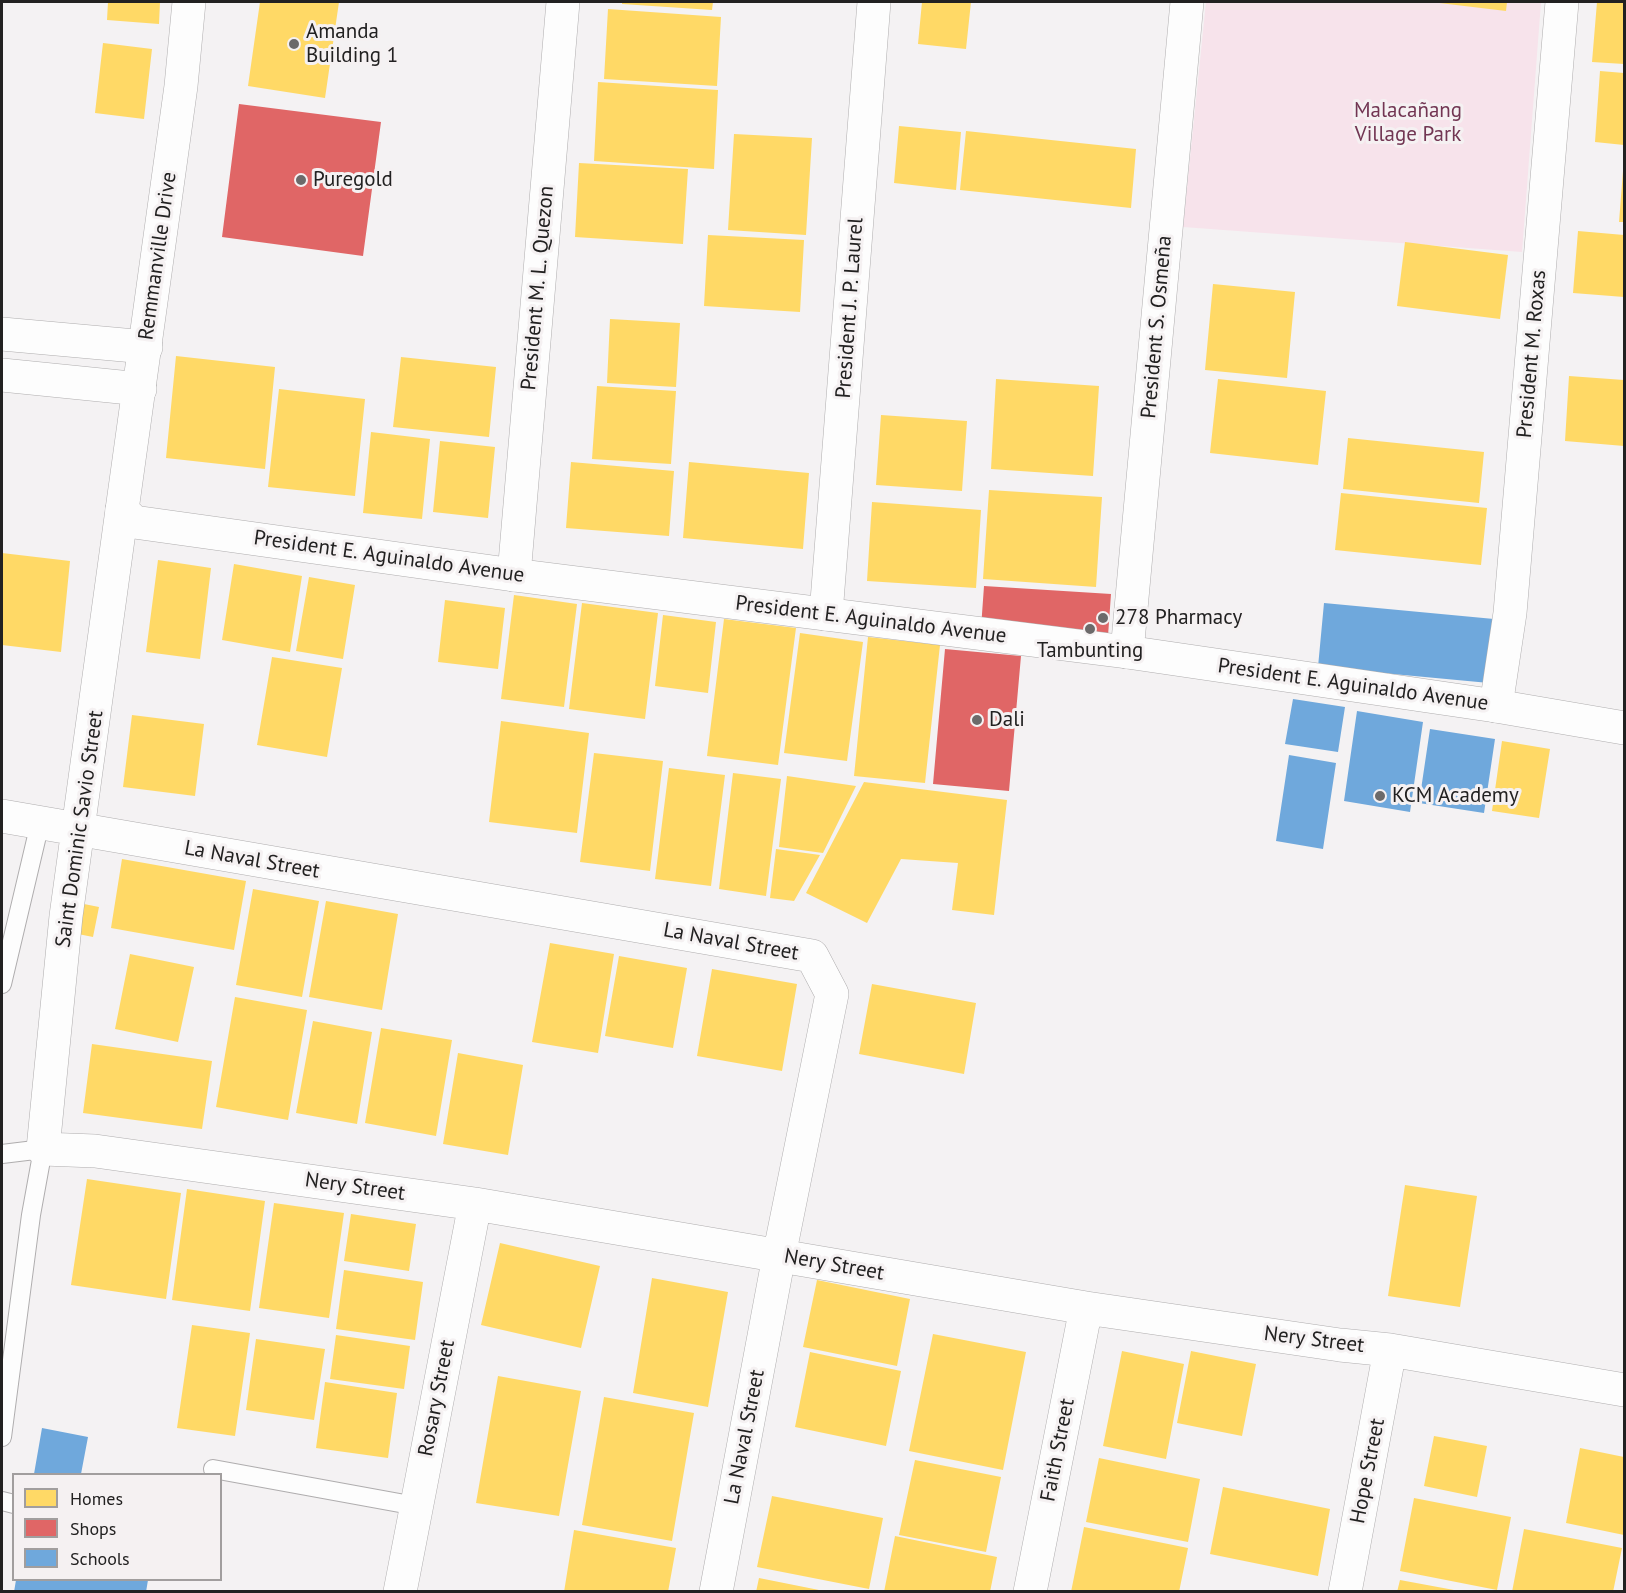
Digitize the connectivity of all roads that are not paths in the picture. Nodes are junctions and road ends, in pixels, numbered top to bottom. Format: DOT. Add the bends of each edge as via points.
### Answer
graph roads {
  1 [pos="189,2"];
  2 [pos="563,2"];
  3 [pos="874,2"];
  4 [pos="1187,2"];
  5 [pos="1562,2"];
  6 [pos="2,334"];
  7 [pos="55,339"];
  8 [pos="146,347"];
  9 [pos="2,375"];
  10 [pos="52,379"];
  11 [pos="140,389"];
  12 [pos="122,510"];
  13 [pos="514,575"];
  14 [pos="826,614"];
  15 [pos="1127,651"];
  16 [pos="1496,706"];
  17 [pos="1624,728"];
  18 [pos="2,816"];
  19 [pos="40,823"];
  20 [pos="80,830"];
  21 [pos="2,984"];
  22 [pos="43,1149"];
  23 [pos="2,1154"];
  24 [pos="475,1204"];
  25 [pos="779,1256"];
  26 [pos="1086,1308"];
  27 [pos="1390,1350"];
  28 [pos="1624,1390"];
  29 [pos="2,1437"];
  30 [pos="213,1469"];
  31 [pos="416,1506"];
  32 [pos="400,1592"];
  33 [pos="716,1592"];
  34 [pos="1030,1592"];
  35 [pos="1345,1592"];
  1 -- 8 [label="street, Remmanville Drive"];
  2 -- 13 [label="street, President M. L. Quezon"];
  3 -- 14 [label="street, President J. P. Laurel"];
  4 -- 15 [label="street, President S. Osmeña"];
  5 -- 16 [label="street, President M. Roxas" via="1510,613"];
  6 -- 7 [label="street"];
  7 -- 8 [label="street"];
  7 -- 10 [label="street"];
  8 -- 11 [label="street, Remmanville Drive"];
  9 -- 10 [label="street"];
  10 -- 11 [label="street"];
  11 -- 12 [label="street, Remmanville Drive"];
  12 -- 13 [label="street, President E. Aguinaldo Avenue" via="134,522"];
  12 -- 20 [label="street, Saint Dominic Savio Street"];
  13 -- 14 [label="street, President E. Aguinaldo Avenue"];
  14 -- 15 [label="street, President E. Aguinaldo Avenue"];
  15 -- 16 [label="street, President E. Aguinaldo Avenue"];
  16 -- 17 [label="street, President E. Aguinaldo Avenue"];
  18 -- 19 [label="street"];
  19 -- 20 [label="street"];
  19 -- 21 [label="lane"];
  20 -- 22 [label="street, Saint Dominic Savio Street" via="66,916"];
  20 -- 25 [label="street, La Naval Street" via="812,956 832,994"];
  22 -- 23 [label="lane"];
  22 -- 24 [label="street, Nery Street" via="94,1151"];
  22 -- 29 [label="lane"];
  24 -- 25 [label="street, Nery Street"];
  24 -- 31 [label="street, Rosary Street"];
  25 -- 26 [label="street, Nery Street"];
  25 -- 33 [label="street, La Naval Street"];
  26 -- 27 [label="street, Nery Street"];
  26 -- 34 [label="street, Faith Street"];
  27 -- 28 [label="street, Nery Street"];
  27 -- 35 [label="street, Hope Street"];
  30 -- 31 [label="lane"];
  31 -- 32 [label="street, Rosary Street"];
}
